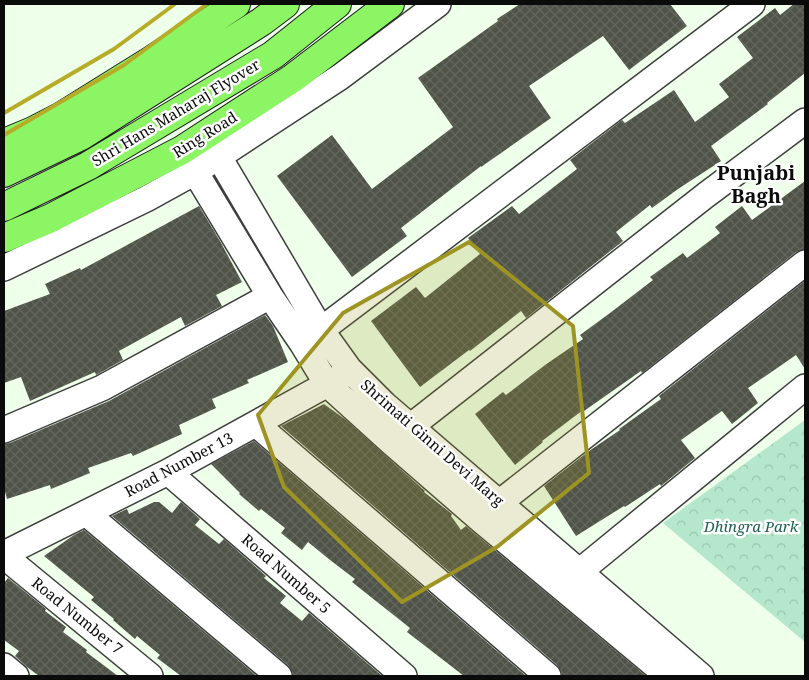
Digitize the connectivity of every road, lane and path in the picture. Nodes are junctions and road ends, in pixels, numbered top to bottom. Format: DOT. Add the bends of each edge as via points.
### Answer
graph roads {
  1 [pos="236,4"];
  2 [pos="285,4"];
  3 [pos="337,4"];
  4 [pos="390,4"];
  5 [pos="438,4"];
  6 [pos="752,4"];
  7 [pos="805,120"];
  8 [pos="33,131"];
  9 [pos="4,142"];
  10 [pos="212,146"];
  11 [pos="4,148"];
  12 [pos="188,161"];
  13 [pos="4,173"];
  14 [pos="4,206"];
  15 [pos="4,238"];
  16 [pos="805,263"];
  17 [pos="4,268"];
  18 [pos="270,296"];
  19 [pos="321,330"];
  20 [pos="351,371"];
  21 [pos="327,384"];
  22 [pos="805,387"];
  23 [pos="256,424"];
  24 [pos="410,427"];
  25 [pos="4,430"];
  26 [pos="168,472"];
  27 [pos="500,502"];
  28 [pos="86,513"];
  29 [pos="4,555"];
  30 [pos="579,572"];
  31 [pos="4,666"];
  32 [pos="16,676"];
  33 [pos="150,676"];
  34 [pos="279,676"];
  35 [pos="404,676"];
  36 [pos="548,676"];
  37 [pos="668,676"];
  38 [pos="701,676"];
  1 -- 8 [label="main road" via="152,60"];
  2 -- 13 [label="main road, Shri Hans Maharaj Flyover" via="81,136"];
  3 -- 14 [label="main road, Shri Hans Maharaj Flyover" via="273,55 88,166"];
  4 -- 10 [label="main road, Ring Road" via="293,78"];
  5 -- 10 [label="street" via="340,77"];
  6 -- 19 [label="street"];
  7 -- 24 [label="street"];
  8 -- 9 [label="main road"];
  8 -- 11 [label="main road"];
  10 -- 12 [label="main road, Ring Road"];
  10 -- 19 [label="street, Shrimati Ginni Devi Marg"];
  12 -- 15 [label="main road, Ring Road"];
  12 -- 17 [label="street" via="146,199"];
  12 -- 18 [label="street, Shrimati Ginni Devi Marg"];
  16 -- 27 [label="street"];
  18 -- 21 [label="street, Shrimati Ginni Devi Marg"];
  18 -- 25 [label="street" via="102,388"];
  19 -- 20 [label="street, Shrimati Ginni Devi Marg"];
  20 -- 21 [label="street, Road Number 13"];
  20 -- 24 [label="street, Shrimati Ginni Devi Marg"];
  21 -- 23 [label="street, Road Number 13"];
  21 -- 37 [label="street, Shrimati Ginni Devi Marg" via="482,521"];
  22 -- 30 [label="street"];
  23 -- 26 [label="street, Road Number 13"];
  23 -- 36 [label="street"];
  24 -- 27 [label="street, Shrimati Ginni Devi Marg"];
  26 -- 28 [label="street, Road Number 13"];
  26 -- 35 [label="street, Road Number 5"];
  27 -- 30 [label="street, Shrimati Ginni Devi Marg"];
  28 -- 29 [label="street, Road Number 13"];
  28 -- 34 [label="street"];
  29 -- 33 [label="street, Road Number 7"];
  30 -- 38 [label="street, Shrimati Ginni Devi Marg"];
  31 -- 32 [label="street"];
}
